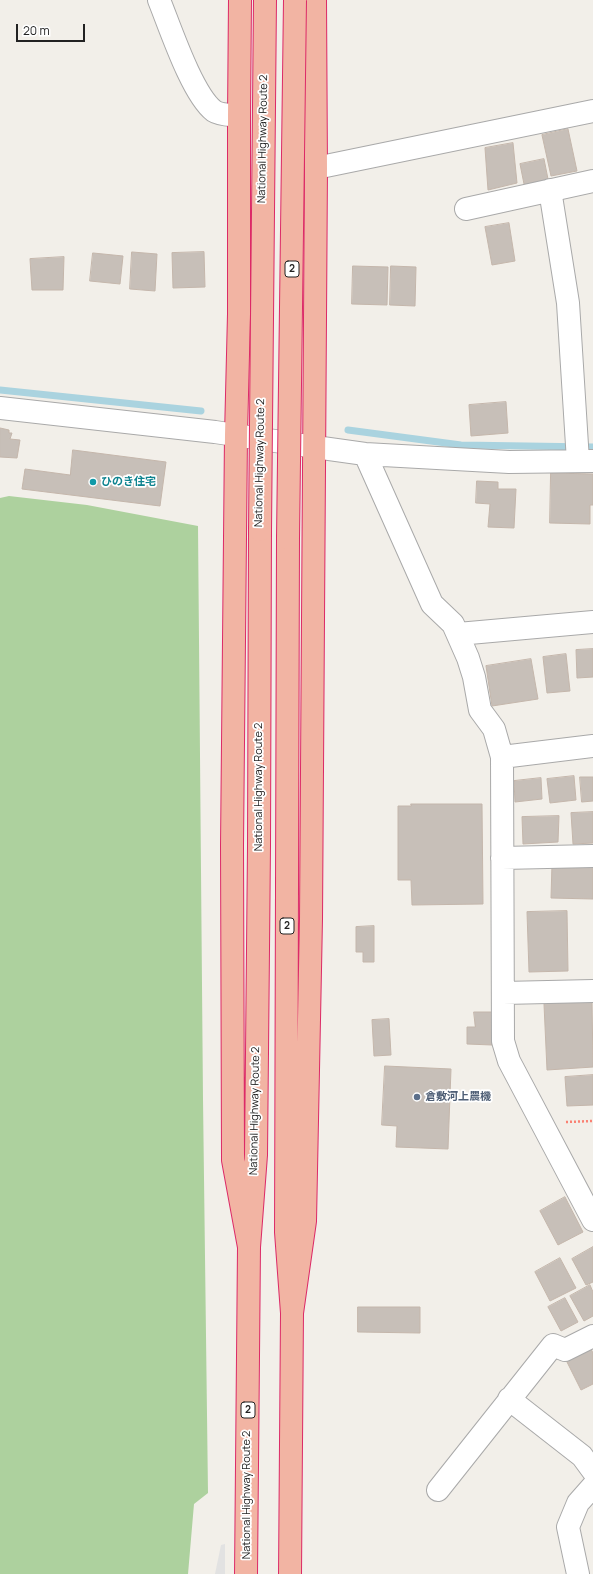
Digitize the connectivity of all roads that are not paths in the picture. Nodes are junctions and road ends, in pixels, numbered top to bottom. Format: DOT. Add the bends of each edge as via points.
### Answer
graph roads {
  1 [pos="160,0"];
  2 [pos="240,0"];
  3 [pos="265,0"];
  4 [pos="295,0"];
  5 [pos="315,0"];
  6 [pos="593,111"];
  7 [pos="239,116"];
  8 [pos="316,168"];
  9 [pos="593,181"];
  10 [pos="550,190"];
  11 [pos="466,208"];
  12 [pos="0,408"];
  13 [pos="236,435"];
  14 [pos="315,447"];
  15 [pos="365,454"];
  16 [pos="581,454"];
  17 [pos="593,622"];
  18 [pos="458,634"];
  19 [pos="593,746"];
  20 [pos="502,757"];
  21 [pos="593,856"];
  22 [pos="502,858"];
  23 [pos="593,991"];
  24 [pos="503,993"];
  25 [pos="593,1220"];
  26 [pos="249,1247"];
  27 [pos="292,1313"];
  28 [pos="593,1336"];
  29 [pos="509,1399"];
  30 [pos="593,1471"];
  31 [pos="593,1486"];
  32 [pos="438,1490"];
  33 [pos="246,1574"];
  34 [pos="290,1574"];
  35 [pos="578,1574"];
  1 -- 7 [label="street" via="185,64 202,97 215,112"];
  2 -- 7 [label="highway"];
  3 -- 26 [label="highway, National Highway Route 2 / 2, bridge" via="256,1155"];
  4 -- 27 [label="highway, 2, bridge" via="288,538 286,1232"];
  5 -- 8 [label="highway"];
  6 -- 8 [label="street"];
  7 -- 13 [label="highway"];
  8 -- 14 [label="highway"];
  9 -- 10 [label="street"];
  10 -- 11 [label="street"];
  10 -- 16 [label="street" via="568,303"];
  12 -- 13 [label="street"];
  13 -- 14 [label="street"];
  13 -- 26 [label="highway" via="232,845 233,1160"];
  14 -- 15 [label="street"];
  14 -- 27 [label="highway" via="311,919 305,1221"];
  15 -- 16 [label="street" via="509,462"];
  15 -- 18 [label="street" via="432,604 453,624"];
  17 -- 18 [label="street"];
  18 -- 20 [label="street" via="474,677 480,710 494,729"];
  19 -- 20 [label="street"];
  20 -- 22 [label="street"];
  21 -- 22 [label="street"];
  22 -- 24 [label="street"];
  23 -- 24 [label="street"];
  24 -- 25 [label="street" via="503,1041 509,1061"];
  26 -- 33 [label="highway, National Highway Route 2 / 2"];
  27 -- 34 [label="highway, 2"];
  28 -- 29 [label="street" via="565,1350 552,1345"];
  29 -- 30 [label="street" via="582,1456"];
  29 -- 32 [label="street"];
  31 -- 35 [label="street" via="578,1503 568,1527"];
}
